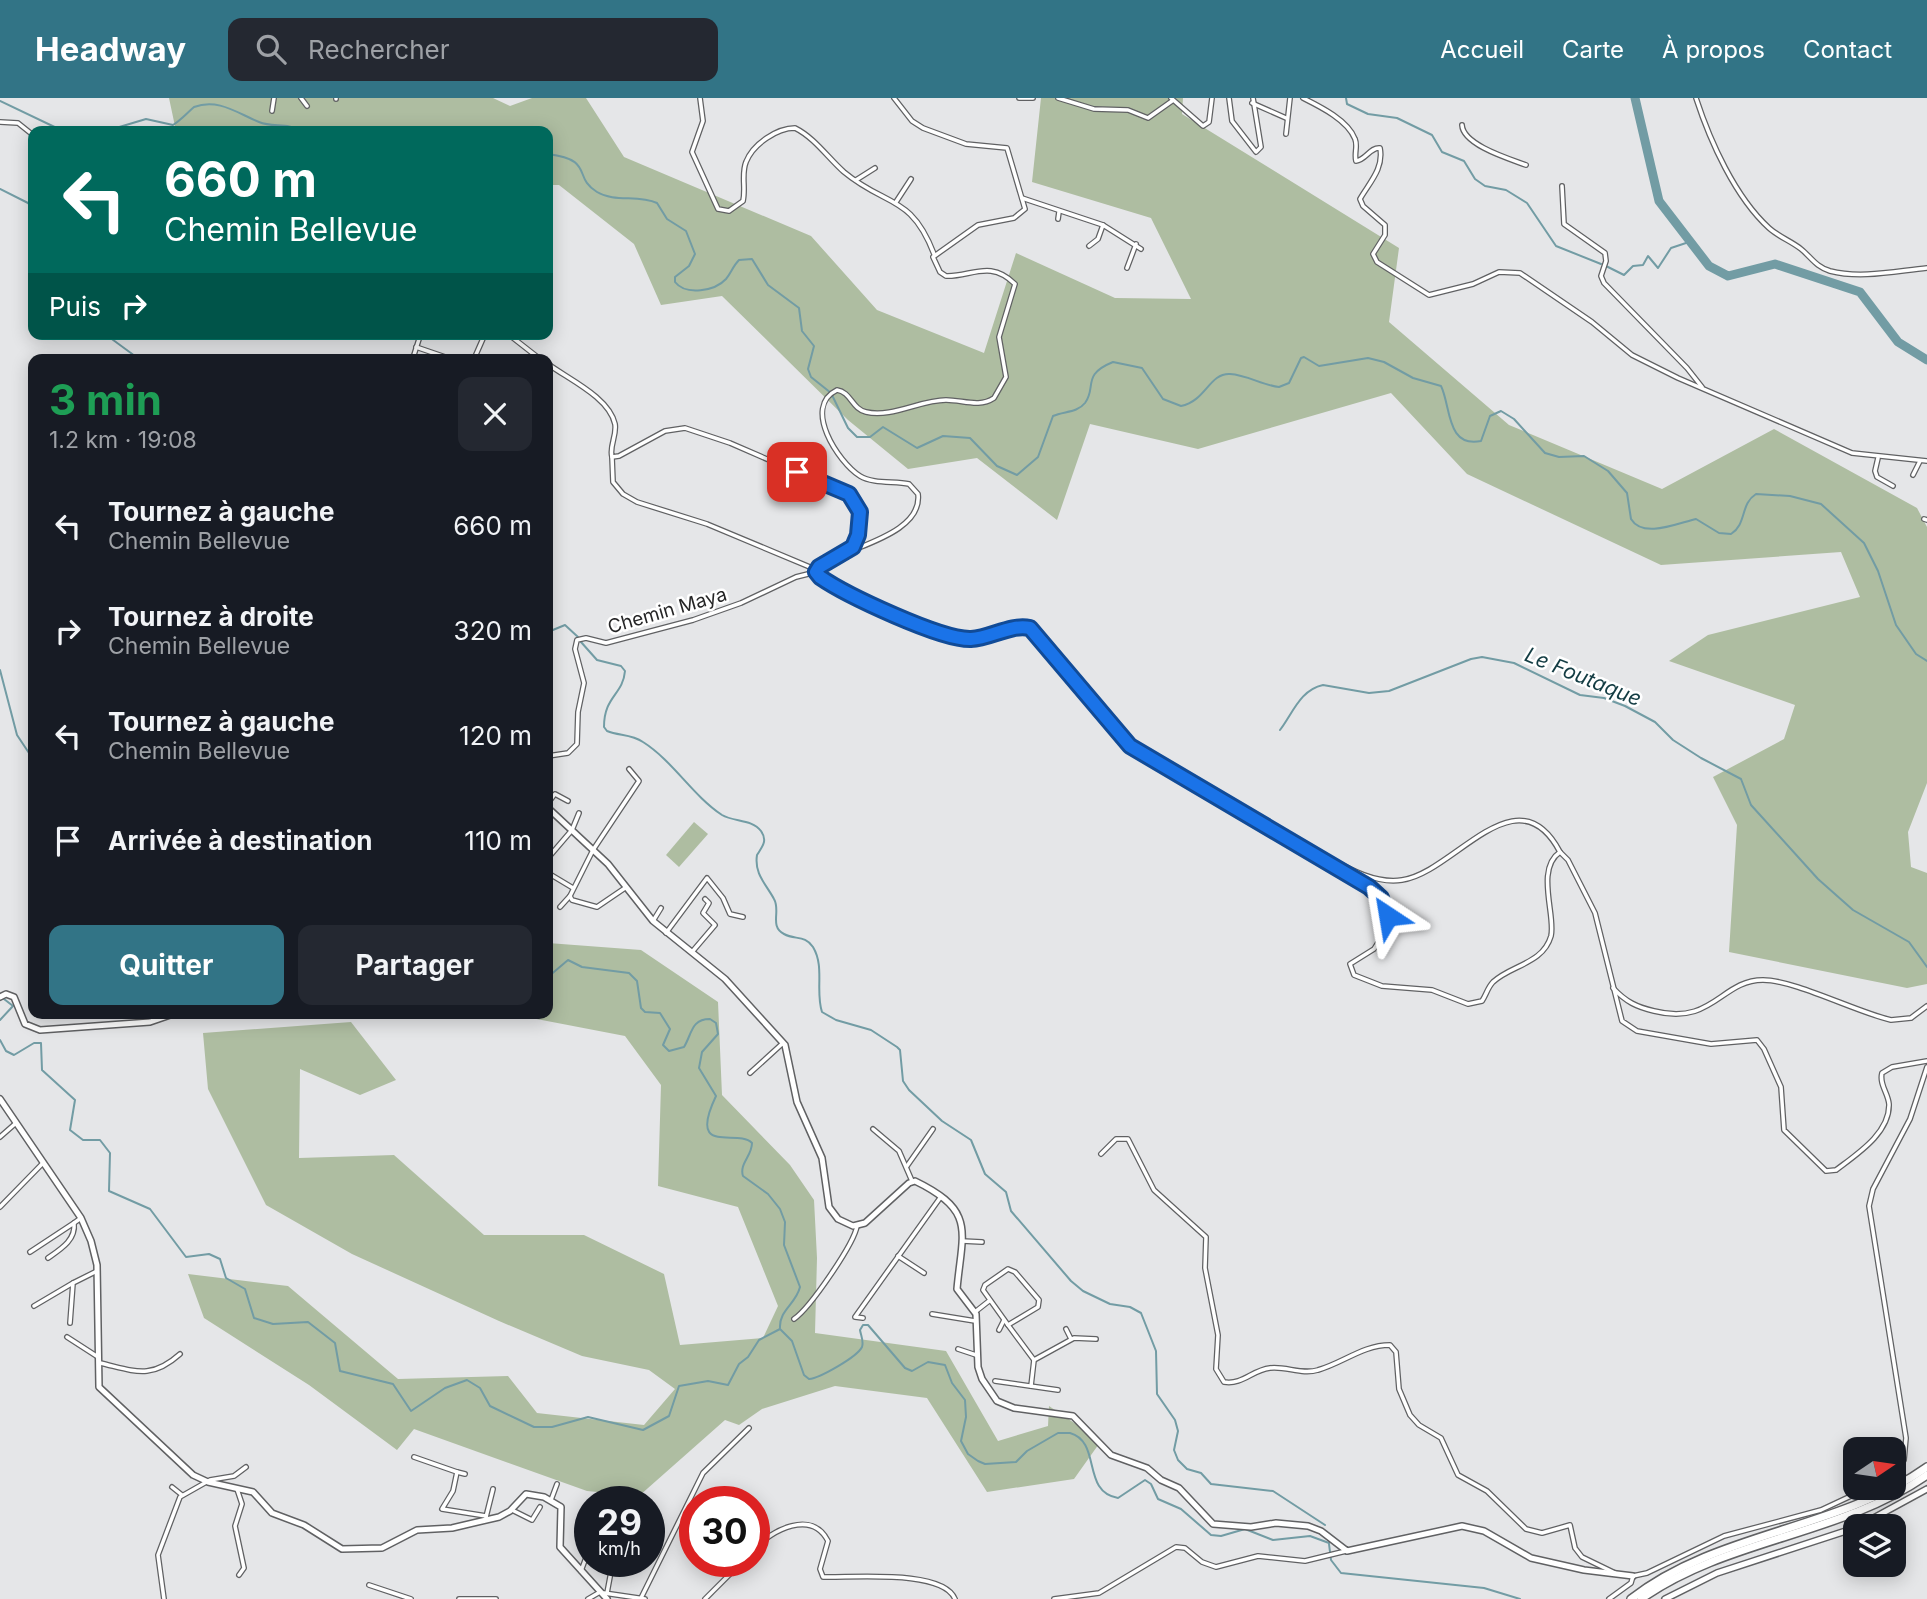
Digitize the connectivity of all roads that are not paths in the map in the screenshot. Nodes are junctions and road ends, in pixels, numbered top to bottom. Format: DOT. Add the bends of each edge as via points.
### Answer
graph roads {
  1 [pos="275,98"];
  2 [pos="301,98"];
  3 [pos="700,98"];
  4 [pos="894,98"];
  5 [pos="1020,98"];
  6 [pos="1033,98"];
  7 [pos="1058,98"];
  8 [pos="1212,98"];
  9 [pos="1229,98"];
  10 [pos="1290,98"];
  11 [pos="1303,98"];
  12 [pos="1696,98"];
  13 [pos="1172,100"];
  14 [pos="1252,100"];
  15 [pos="307,106"];
  16 [pos="272,111"];
  17 [pos="1286,118"];
  18 [pos="0,122"];
  19 [pos="1462,125"];
  20 [pos="28,131"];
  21 [pos="1286,134"];
  22 [pos="1526,165"];
  23 [pos="875,168"];
  24 [pos="911,180"];
  25 [pos="856,181"];
  26 [pos="1562,186"];
  27 [pos="1022,198"];
  28 [pos="896,202"];
  29 [pos="1059,212"];
  30 [pos="1058,219"];
  31 [pos="1103,225"];
  32 [pos="1136,244"];
  33 [pos="1088,246"];
  34 [pos="1141,249"];
  35 [pos="934,254"];
  36 [pos="1127,268"];
  37 [pos="1927,268"];
  38 [pos="419,340"];
  39 [pos="516,340"];
  40 [pos="416,347"];
  41 [pos="414,354"];
  42 [pos="437,354"];
  43 [pos="534,354"];
  44 [pos="553,368"];
  45 [pos="1703,389"];
  46 [pos="612,457"];
  47 [pos="1878,458"];
  48 [pos="1920,461"];
  49 [pos="1927,461"];
  50 [pos="1913,475"];
  51 [pos="1893,486"];
  52 [pos="849,551"];
  53 [pos="817,571"];
  54 [pos="553,756"];
  55 [pos="629,769"];
  56 [pos="553,797"];
  57 [pos="568,801"];
  58 [pos="553,811"];
  59 [pos="579,813"];
  60 [pos="572,830"];
  61 [pos="1292,840"];
  62 [pos="593,850"];
  63 [pos="553,852"];
  64 [pos="1560,852"];
  65 [pos="553,876"];
  66 [pos="627,887"];
  67 [pos="573,888"];
  68 [pos="570,896"];
  69 [pos="705,899"];
  70 [pos="560,907"];
  71 [pos="661,908"];
  72 [pos="743,917"];
  73 [pos="653,921"];
  74 [pos="666,933"];
  75 [pos="691,953"];
  76 [pos="1612,987"];
  77 [pos="1,996"];
  78 [pos="1927,1006"];
  79 [pos="159,1019"];
  80 [pos="783,1043"];
  81 [pos="1927,1061"];
  82 [pos="1927,1067"];
  83 [pos="750,1073"];
  84 [pos="1,1102"];
  85 [pos="16,1124"];
  86 [pos="873,1129"];
  87 [pos="933,1129"];
  88 [pos="0,1137"];
  89 [pos="1101,1154"];
  90 [pos="43,1163"];
  91 [pos="907,1166"];
  92 [pos="912,1181"];
  93 [pos="940,1198"];
  94 [pos="0,1207"];
  95 [pos="81,1218"];
  96 [pos="74,1223"];
  97 [pos="858,1226"];
  98 [pos="962,1241"];
  99 [pos="982,1242"];
  100 [pos="30,1252"];
  101 [pos="898,1256"];
  102 [pos="48,1258"];
  103 [pos="97,1271"];
  104 [pos="924,1273"];
  105 [pos="73,1283"];
  106 [pos="978,1285"];
  107 [pos="983,1290"];
  108 [pos="989,1301"];
  109 [pos="34,1306"];
  110 [pos="975,1312"];
  111 [pos="932,1314"];
  112 [pos="863,1318"];
  113 [pos="794,1319"];
  114 [pos="1004,1320"];
  115 [pos="978,1322"];
  116 [pos="70,1323"];
  117 [pos="1008,1325"];
  118 [pos="1066,1329"];
  119 [pos="999,1330"];
  120 [pos="67,1338"];
  121 [pos="1071,1339"];
  122 [pos="1096,1339"];
  123 [pos="958,1349"];
  124 [pos="180,1354"];
  125 [pos="976,1355"];
  126 [pos="1034,1360"];
  127 [pos="100,1361"];
  128 [pos="995,1381"];
  129 [pos="1031,1387"];
  130 [pos="1058,1390"];
  131 [pos="749,1428"];
  132 [pos="1906,1437"];
  133 [pos="414,1457"];
  134 [pos="246,1467"];
  135 [pos="1927,1467"];
  136 [pos="457,1472"];
  137 [pos="466,1474"];
  138 [pos="1927,1475"];
  139 [pos="208,1482"];
  140 [pos="557,1484"];
  141 [pos="172,1487"];
  142 [pos="237,1489"];
  143 [pos="493,1489"];
  144 [pos="1927,1489"];
  145 [pos="182,1495"];
  146 [pos="551,1500"];
  147 [pos="1843,1500"];
  148 [pos="540,1507"];
  149 [pos="512,1510"];
  150 [pos="1881,1514"];
  151 [pos="486,1518"];
  152 [pos="1843,1532"];
  153 [pos="770,1536"];
  154 [pos="1347,1551"];
  155 [pos="574,1564"];
  156 [pos="1615,1573"];
  157 [pos="239,1575"];
  158 [pos="1633,1576"];
  159 [pos="585,1577"];
  160 [pos="609,1577"];
  161 [pos="727,1577"];
  162 [pos="369,1585"];
  163 [pos="604,1594"];
  164 [pos="164,1599"];
  165 [pos="411,1599"];
  166 [pos="459,1599"];
  167 [pos="483,1599"];
  168 [pos="496,1599"];
  169 [pos="588,1599"];
  170 [pos="643,1599"];
  171 [pos="705,1599"];
  172 [pos="955,1599"];
  173 [pos="1054,1599"];
  174 [pos="1609,1599"];
  175 [pos="1631,1599"];
  176 [pos="1641,1599"];
  177 [pos="1665,1599"];
  1 -- 16 [label="street"];
  2 -- 15 [label="street"];
  3 -- 25 [label="street" via="703,121 692,152 721,211 734,209 743,201 750,155 763,141 789,128 801,131"];
  4 -- 27 [label="street" via="923,128 981,148 1006,147"];
  5 -- 6 [label="street"];
  7 -- 13 [label="street" via="1148,118"];
  8 -- 13 [label="street" via="1209,122 1203,126"];
  9 -- 14 [label="street" via="1232,121 1256,152 1261,147"];
  10 -- 17 [label="street"];
  11 -- 45 [label="street" via="1349,130 1356,141 1356,161 1380,148 1374,181 1360,199 1385,225 1385,235 1373,251 1377,262 1429,295 1499,272 1520,273 1632,355"];
  12 -- 37 [label="street" via="1710,139 1754,211 1815,264 1856,274"];
  14 -- 17 [label="street"];
  17 -- 21 [label="street"];
  18 -- 20 [label="street" via="18,123"];
  19 -- 22 [label="street" via="1464,133 1486,150"];
  23 -- 25 [label="street"];
  24 -- 28 [label="street"];
  25 -- 28 [label="street"];
  26 -- 45 [label="street" via="1564,224 1605,253 1604,283"];
  27 -- 29 [label="street"];
  27 -- 35 [label="street" via="1025,209 1020,215 978,225 953,246"];
  28 -- 35 [label="street" via="924,228"];
  29 -- 30 [label="street"];
  29 -- 31 [label="street"];
  31 -- 32 [label="street"];
  31 -- 33 [label="street" via="1098,239"];
  32 -- 34 [label="street"];
  32 -- 36 [label="street"];
  35 -- 52 [label="street, Chemin Maya" via="936,267 946,276 979,269 1015,284 999,337 1005,380 996,396 983,403 943,400 873,413 859,410 843,391 831,393 822,406 822,422 848,464 866,478 913,486 918,500 913,516 903,525"];
  38 -- 40 [label="street"];
  39 -- 43 [label="street"];
  40 -- 41 [label="street"];
  40 -- 42 [label="street"];
  44 -- 46 [label="street" via="610,413 615,428"];
  45 -- 47 [label="street" via="1830,445"];
  46 -- 52 [label="street" via="673,428 730,443 852,496 860,520"];
  46 -- 53 [label="street" via="613,482 630,498 707,524"];
  47 -- 48 [label="street"];
  47 -- 51 [label="street" via="1877,477"];
  48 -- 49 [label="street"];
  48 -- 50 [label="street"];
  52 -- 53 [label="street, Chemin Maya"];
  53 -- 54 [label="street, Chemin Maya" via="700,618 606,643 579,639 575,649 584,683 577,744 568,753"];
  53 -- 61 [label="street" via="824,580 946,635 975,639 1017,627 1030,628 1130,746"];
  55 -- 62 [label="street" via="639,781"];
  56 -- 57 [label="street" via="555,794"];
  58 -- 60 [label="street"];
  59 -- 60 [label="street"];
  60 -- 62 [label="street"];
  60 -- 63 [label="street"];
  61 -- 64 [label="street" via="1363,874 1390,881 1420,875 1510,820 1534,825"];
  61 -- 64 [label="street" via="1369,887 1385,904 1388,916 1383,936 1370,953 1351,963 1352,974 1382,986 1432,990 1468,1004 1482,1001 1495,981 1524,967 1546,946 1552,931 1547,887"];
  62 -- 66 [label="street"];
  62 -- 67 [label="street"];
  64 -- 76 [label="street" via="1595,913"];
  65 -- 67 [label="street"];
  66 -- 68 [label="street" via="597,906"];
  66 -- 73 [label="street"];
  67 -- 68 [label="street"];
  68 -- 70 [label="street"];
  69 -- 75 [label="street" via="709,904 703,913 715,925"];
  71 -- 73 [label="street"];
  72 -- 74 [label="street" via="730,914 707,878"];
  73 -- 74 [label="street"];
  74 -- 75 [label="street"];
  75 -- 80 [label="street" via="725,979"];
  76 -- 78 [label="street" via="1631,1004 1673,1016 1696,1012 1743,986 1764,980 1891,1020 1911,1018"];
  76 -- 81 [label="street" via="1620,1018 1632,1029 1711,1044 1754,1039 1760,1043 1781,1087 1784,1130 1829,1172 1840,1168 1885,1125 1889,1102 1882,1073"];
  77 -- 79 [label="street" via="14,997 23,1022 40,1030"];
  80 -- 83 [label="street"];
  80 -- 97 [label="street" via="800,1111 822,1158 829,1207 846,1224"];
  82 -- 132 [label="street" via="1910,1119 1873,1189 1869,1206"];
  84 -- 85 [label="street"];
  85 -- 88 [label="street"];
  85 -- 90 [label="street"];
  86 -- 91 [label="street" via="899,1151"];
  87 -- 91 [label="street"];
  89 -- 156 [label="street" via="1116,1139 1128,1139 1154,1190 1206,1237 1205,1268 1218,1335 1216,1369 1224,1382 1244,1381 1270,1368 1307,1373 1358,1352 1390,1345 1396,1352 1399,1389 1410,1415 1441,1438 1458,1475 1487,1491 1532,1532 1547,1533 1570,1525 1582,1557"];
  90 -- 94 [label="street"];
  90 -- 95 [label="street"];
  91 -- 92 [label="street"];
  92 -- 93 [label="street"];
  92 -- 97 [label="street" via="877,1216"];
  93 -- 98 [label="street" via="962,1219"];
  93 -- 101 [label="street"];
  95 -- 96 [label="street"];
  95 -- 103 [label="street"];
  96 -- 100 [label="street"];
  96 -- 102 [label="street" via="74,1234"];
  97 -- 113 [label="street" via="853,1242 806,1310"];
  98 -- 99 [label="street"];
  98 -- 110 [label="street" via="957,1289"];
  101 -- 104 [label="street"];
  101 -- 112 [label="street" via="855,1317"];
  103 -- 105 [label="street"];
  103 -- 127 [label="street"];
  105 -- 109 [label="street"];
  105 -- 116 [label="street"];
  106 -- 107 [label="street"];
  107 -- 108 [label="street"];
  107 -- 117 [label="street" via="985,1284 1010,1269 1038,1297 1038,1307"];
  108 -- 110 [label="street"];
  108 -- 114 [label="street"];
  110 -- 115 [label="street"];
  111 -- 115 [label="street"];
  114 -- 117 [label="street"];
  114 -- 119 [label="street"];
  115 -- 125 [label="street"];
  117 -- 126 [label="street"];
  118 -- 121 [label="street"];
  120 -- 127 [label="street"];
  121 -- 122 [label="street"];
  121 -- 126 [label="street"];
  123 -- 125 [label="street"];
  124 -- 127 [label="street" via="165,1367 148,1373"];
  125 -- 154 [label="street" via="982,1379 997,1401 1014,1408 1073,1416 1111,1455 1147,1468 1191,1497 1208,1522 1315,1528"];
  126 -- 129 [label="street"];
  127 -- 139 [label="street" via="97,1382 106,1396 185,1470"];
  128 -- 129 [label="street"];
  129 -- 130 [label="street"];
  131 -- 170 [label="street" via="703,1473"];
  133 -- 136 [label="street"];
  134 -- 139 [label="street" via="232,1477"];
  135 -- 175 [label="highway" via="1871,1500 1683,1566"];
  136 -- 137 [label="street"];
  136 -- 151 [label="street" via="442,1509"];
  138 -- 176 [label="highway" via="1850,1516 1679,1576"];
  139 -- 142 [label="street"];
  139 -- 145 [label="street"];
  140 -- 146 [label="street"];
  141 -- 145 [label="street"];
  142 -- 151 [label="street" via="253,1492 272,1513 348,1550 382,1548 417,1530 453,1528"];
  142 -- 157 [label="street" via="242,1504 236,1528 247,1568"];
  143 -- 151 [label="street"];
  144 -- 150 [label="street"];
  145 -- 164 [label="street" via="158,1555"];
  146 -- 149 [label="street" via="526,1494"];
  146 -- 155 [label="street" via="562,1510 560,1547"];
  147 -- 158 [label="street" via="1724,1536"];
  148 -- 149 [label="street" via="532,1520"];
  149 -- 151 [label="street"];
  152 -- 177 [label="street" via="1717,1573"];
  153 -- 172 [label="street" via="779,1529 811,1526 828,1541 820,1569 823,1577 935,1582 949,1589"];
  154 -- 156 [label="street" via="1462,1526 1484,1531 1531,1558"];
  154 -- 173 [label="street" via="1305,1561 1258,1556 1216,1567 1176,1547 1098,1593"];
  156 -- 158 [label="street"];
  158 -- 174 [label="street"];
  159 -- 163 [label="street"];
  160 -- 163 [label="street"];
  161 -- 171 [label="street"];
  162 -- 165 [label="street"];
  163 -- 169 [label="street"];
  163 -- 170 [label="street"];
  166 -- 167 [label="street"];
  167 -- 168 [label="street"];
}
